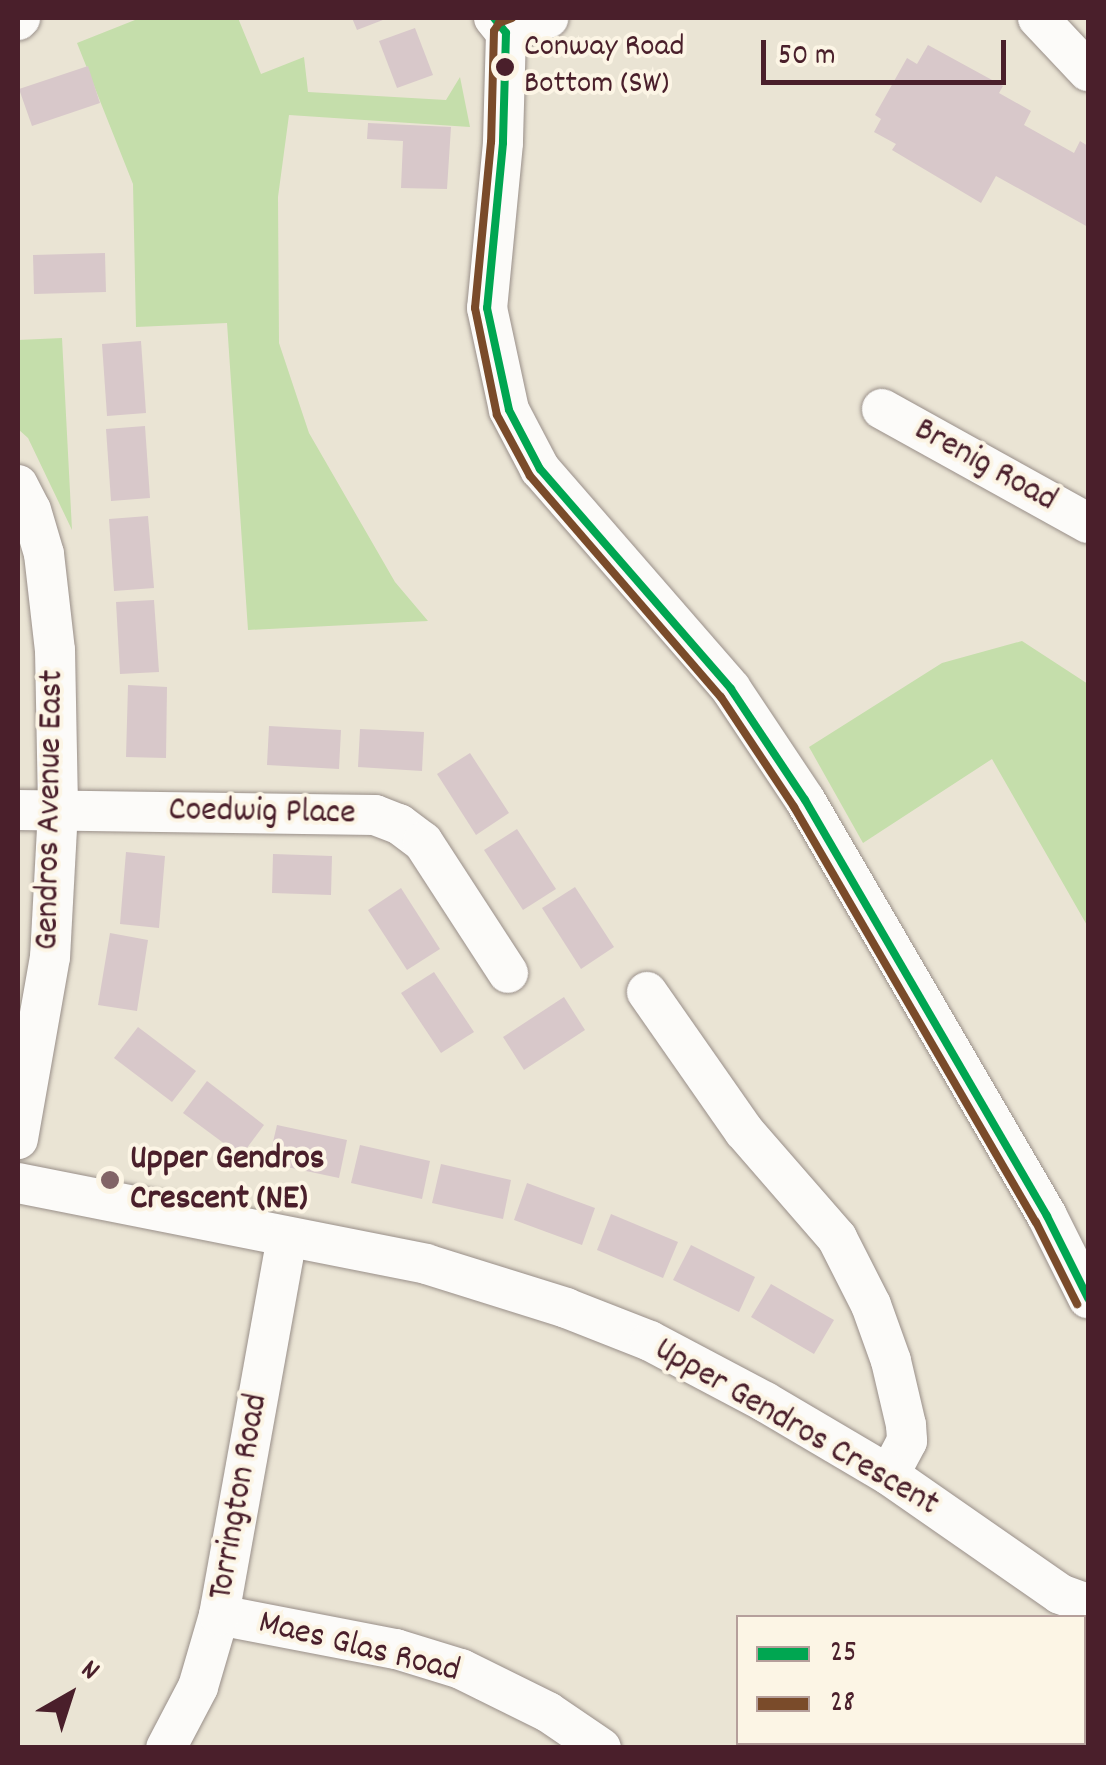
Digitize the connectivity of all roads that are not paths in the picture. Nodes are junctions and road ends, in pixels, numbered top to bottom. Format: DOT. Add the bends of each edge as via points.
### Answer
graph roads {
  1 [pos="548,18"];
  2 [pos="1038,18"];
  3 [pos="500,25"];
  4 [pos="1088,71"];
  5 [pos="882,409"];
  6 [pos="18,485"];
  7 [pos="1088,523"];
  8 [pos="36,650"];
  9 [pos="18,810"];
  10 [pos="58,810"];
  11 [pos="34,957"];
  12 [pos="508,973"];
  13 [pos="647,992"];
  14 [pos="18,1139"];
  15 [pos="18,1183"];
  16 [pos="287,1237"];
  17 [pos="1088,1298"];
  18 [pos="888,1475"];
  19 [pos="1088,1604"];
  20 [pos="219,1615"];
  21 [pos="166,1748"];
  22 [pos="601,1748"];
  1 -- 3 [label="street"];
  2 -- 4 [label="street"];
  3 -- 17 [label="street" via="503,143 488,308 510,410 540,469 731,689 805,800"];
  5 -- 7 [label="street, Brenig Road"];
  6 -- 8 [label="street, Gendros Avenue East" via="44,554"];
  8 -- 10 [label="street, Gendros Avenue East"];
  9 -- 10 [label="street, Coedwig Place"];
  10 -- 11 [label="street, Gendros Avenue East"];
  10 -- 12 [label="street, Coedwig Place" via="375,815 422,842"];
  11 -- 14 [label="street, Gendros Avenue East"];
  13 -- 18 [label="street" via="744,1131 836,1238 871,1305 906,1425 907,1441"];
  15 -- 16 [label="street, Upper Gendros Crescent"];
  16 -- 18 [label="street, Upper Gendros Crescent" via="426,1264 566,1308 650,1342"];
  16 -- 20 [label="street, Torrington Road"];
  18 -- 19 [label="street, Upper Gendros Crescent" via="1060,1594"];
  20 -- 21 [label="street, Torrington Road" via="198,1687"];
  20 -- 22 [label="street, Maes Glas Road" via="461,1669 548,1712"];
}
